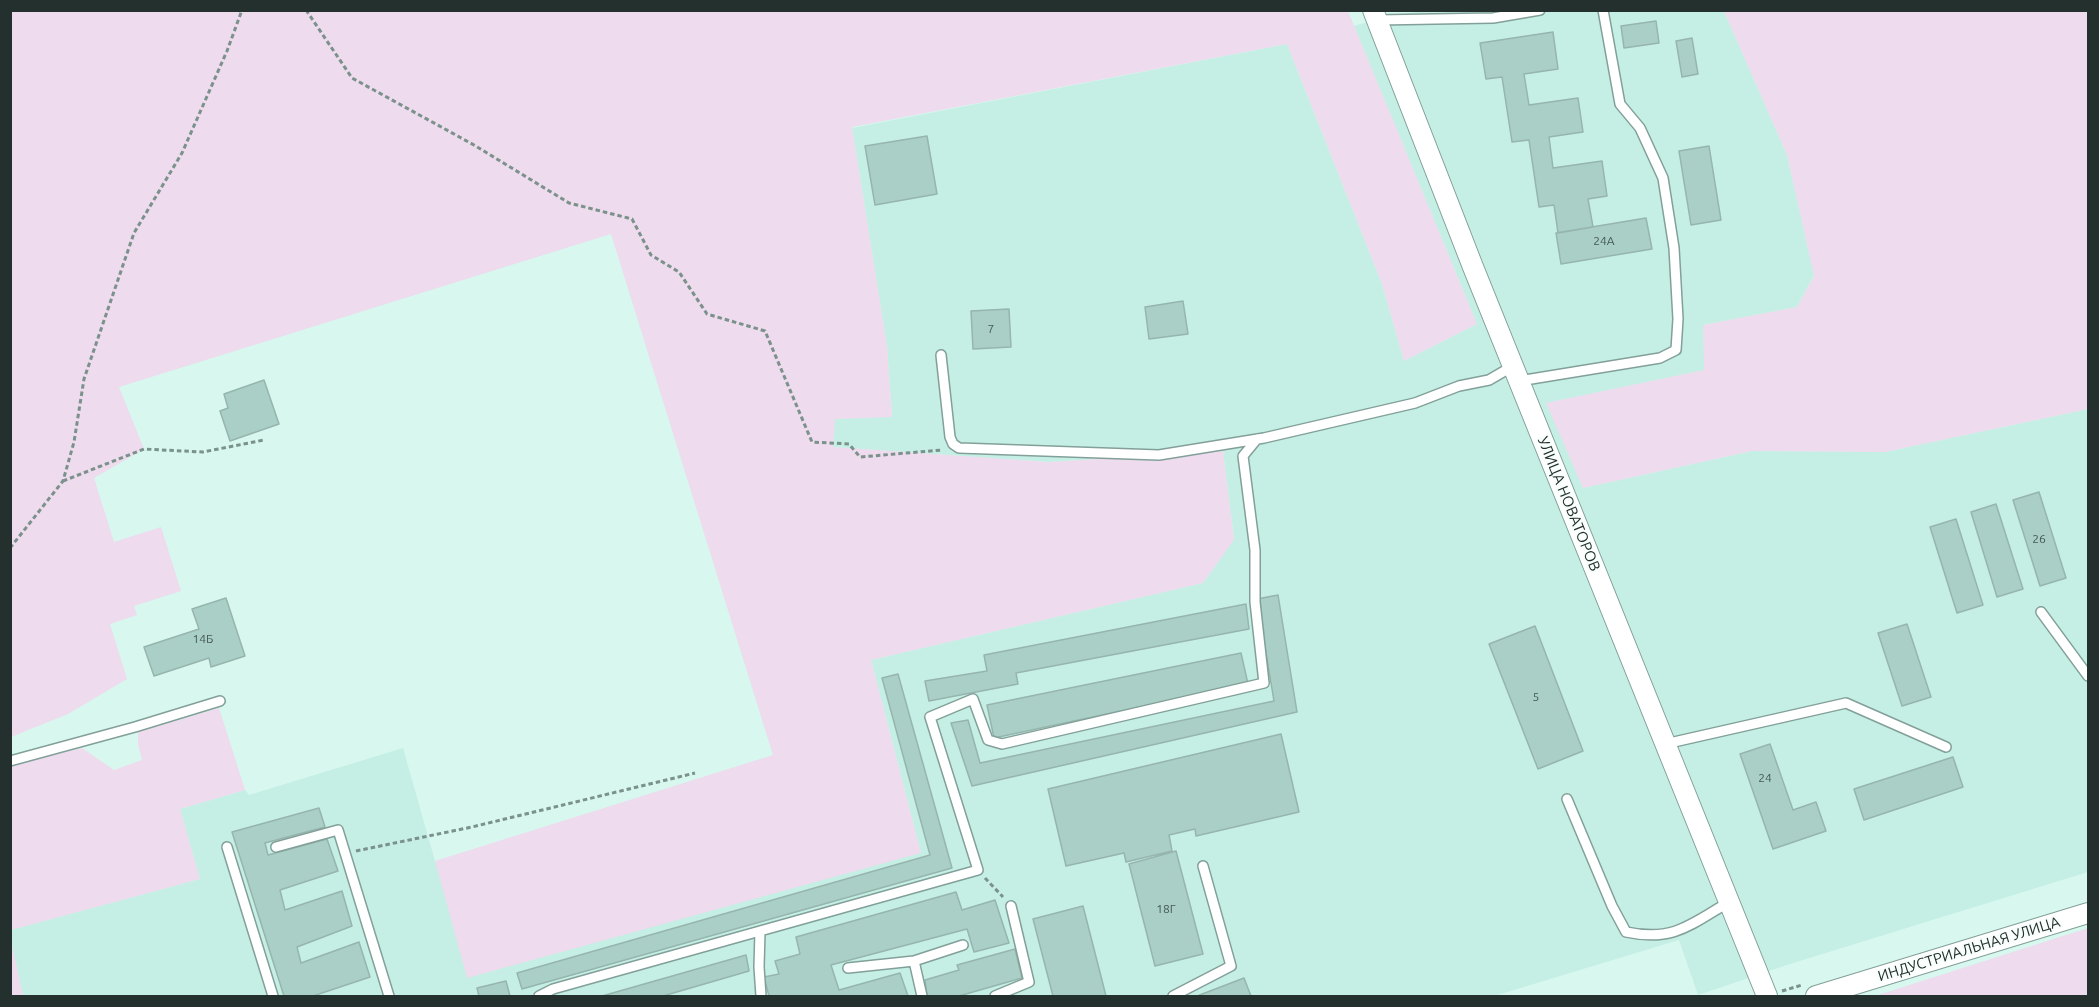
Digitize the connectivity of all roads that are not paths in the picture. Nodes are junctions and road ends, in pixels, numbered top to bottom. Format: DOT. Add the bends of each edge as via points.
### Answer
graph roads {
  1 [pos="1540,10"];
  2 [pos="1603,10"];
  3 [pos="1375,15"];
  4 [pos="941,355"];
  5 [pos="1516,373"];
  6 [pos="1257,439"];
  7 [pos="2041,612"];
  8 [pos="2088,676"];
  9 [pos="220,701"];
  10 [pos="1665,744"];
  11 [pos="1946,747"];
  12 [pos="10,761"];
  13 [pos="1567,799"];
  14 [pos="227,847"];
  15 [pos="276,847"];
  16 [pos="1203,866"];
  17 [pos="1729,902"];
  18 [pos="1011,906"];
  19 [pos="2088,913"];
  20 [pos="760,931"];
  21 [pos="963,945"];
  22 [pos="914,961"];
  23 [pos="848,968"];
  24 [pos="273,996"];
  25 [pos="389,996"];
  26 [pos="539,996"];
  27 [pos="760,996"];
  28 [pos="922,996"];
  29 [pos="995,996"];
  30 [pos="1173,996"];
  31 [pos="1767,996"];
  32 [pos="1816,996"];
  1 -- 3 [label="lane" via="1492,18"];
  2 -- 5 [label="lane" via="1620,104 1640,128 1663,178 1674,248 1676,350 1660,358"];
  3 -- 5 [label="street, УЛИЦА НОВАТОРОВ"];
  4 -- 6 [label="lane" via="950,437 959,448 1159,455"];
  5 -- 6 [label="lane" via="1459,386 1415,403"];
  5 -- 10 [label="street, УЛИЦА НОВАТОРОВ"];
  6 -- 20 [label="lane" via="1243,456 1256,550 1256,602 1264,683 1002,744 988,740 973,699 930,717 978,870"];
  7 -- 8 [label="lane"];
  9 -- 12 [label="lane"];
  10 -- 11 [label="lane" via="1846,703"];
  10 -- 17 [label="street, УЛИЦА НОВАТОРОВ"];
  13 -- 17 [label="lane" via="1626,932 1648,936 1676,932"];
  14 -- 24 [label="lane"];
  15 -- 25 [label="lane" via="338,830"];
  16 -- 30 [label="lane" via="1231,966"];
  17 -- 31 [label="street, УЛИЦА НОВАТОРОВ"];
  18 -- 29 [label="lane" via="1029,982"];
  19 -- 32 [label="street, ИНДУСТРИАЛЬНАЯ УЛИЦА"];
  20 -- 26 [label="lane"];
  20 -- 27 [label="lane"];
  21 -- 22 [label="lane"];
  22 -- 23 [label="lane"];
  22 -- 28 [label="lane"];
}
